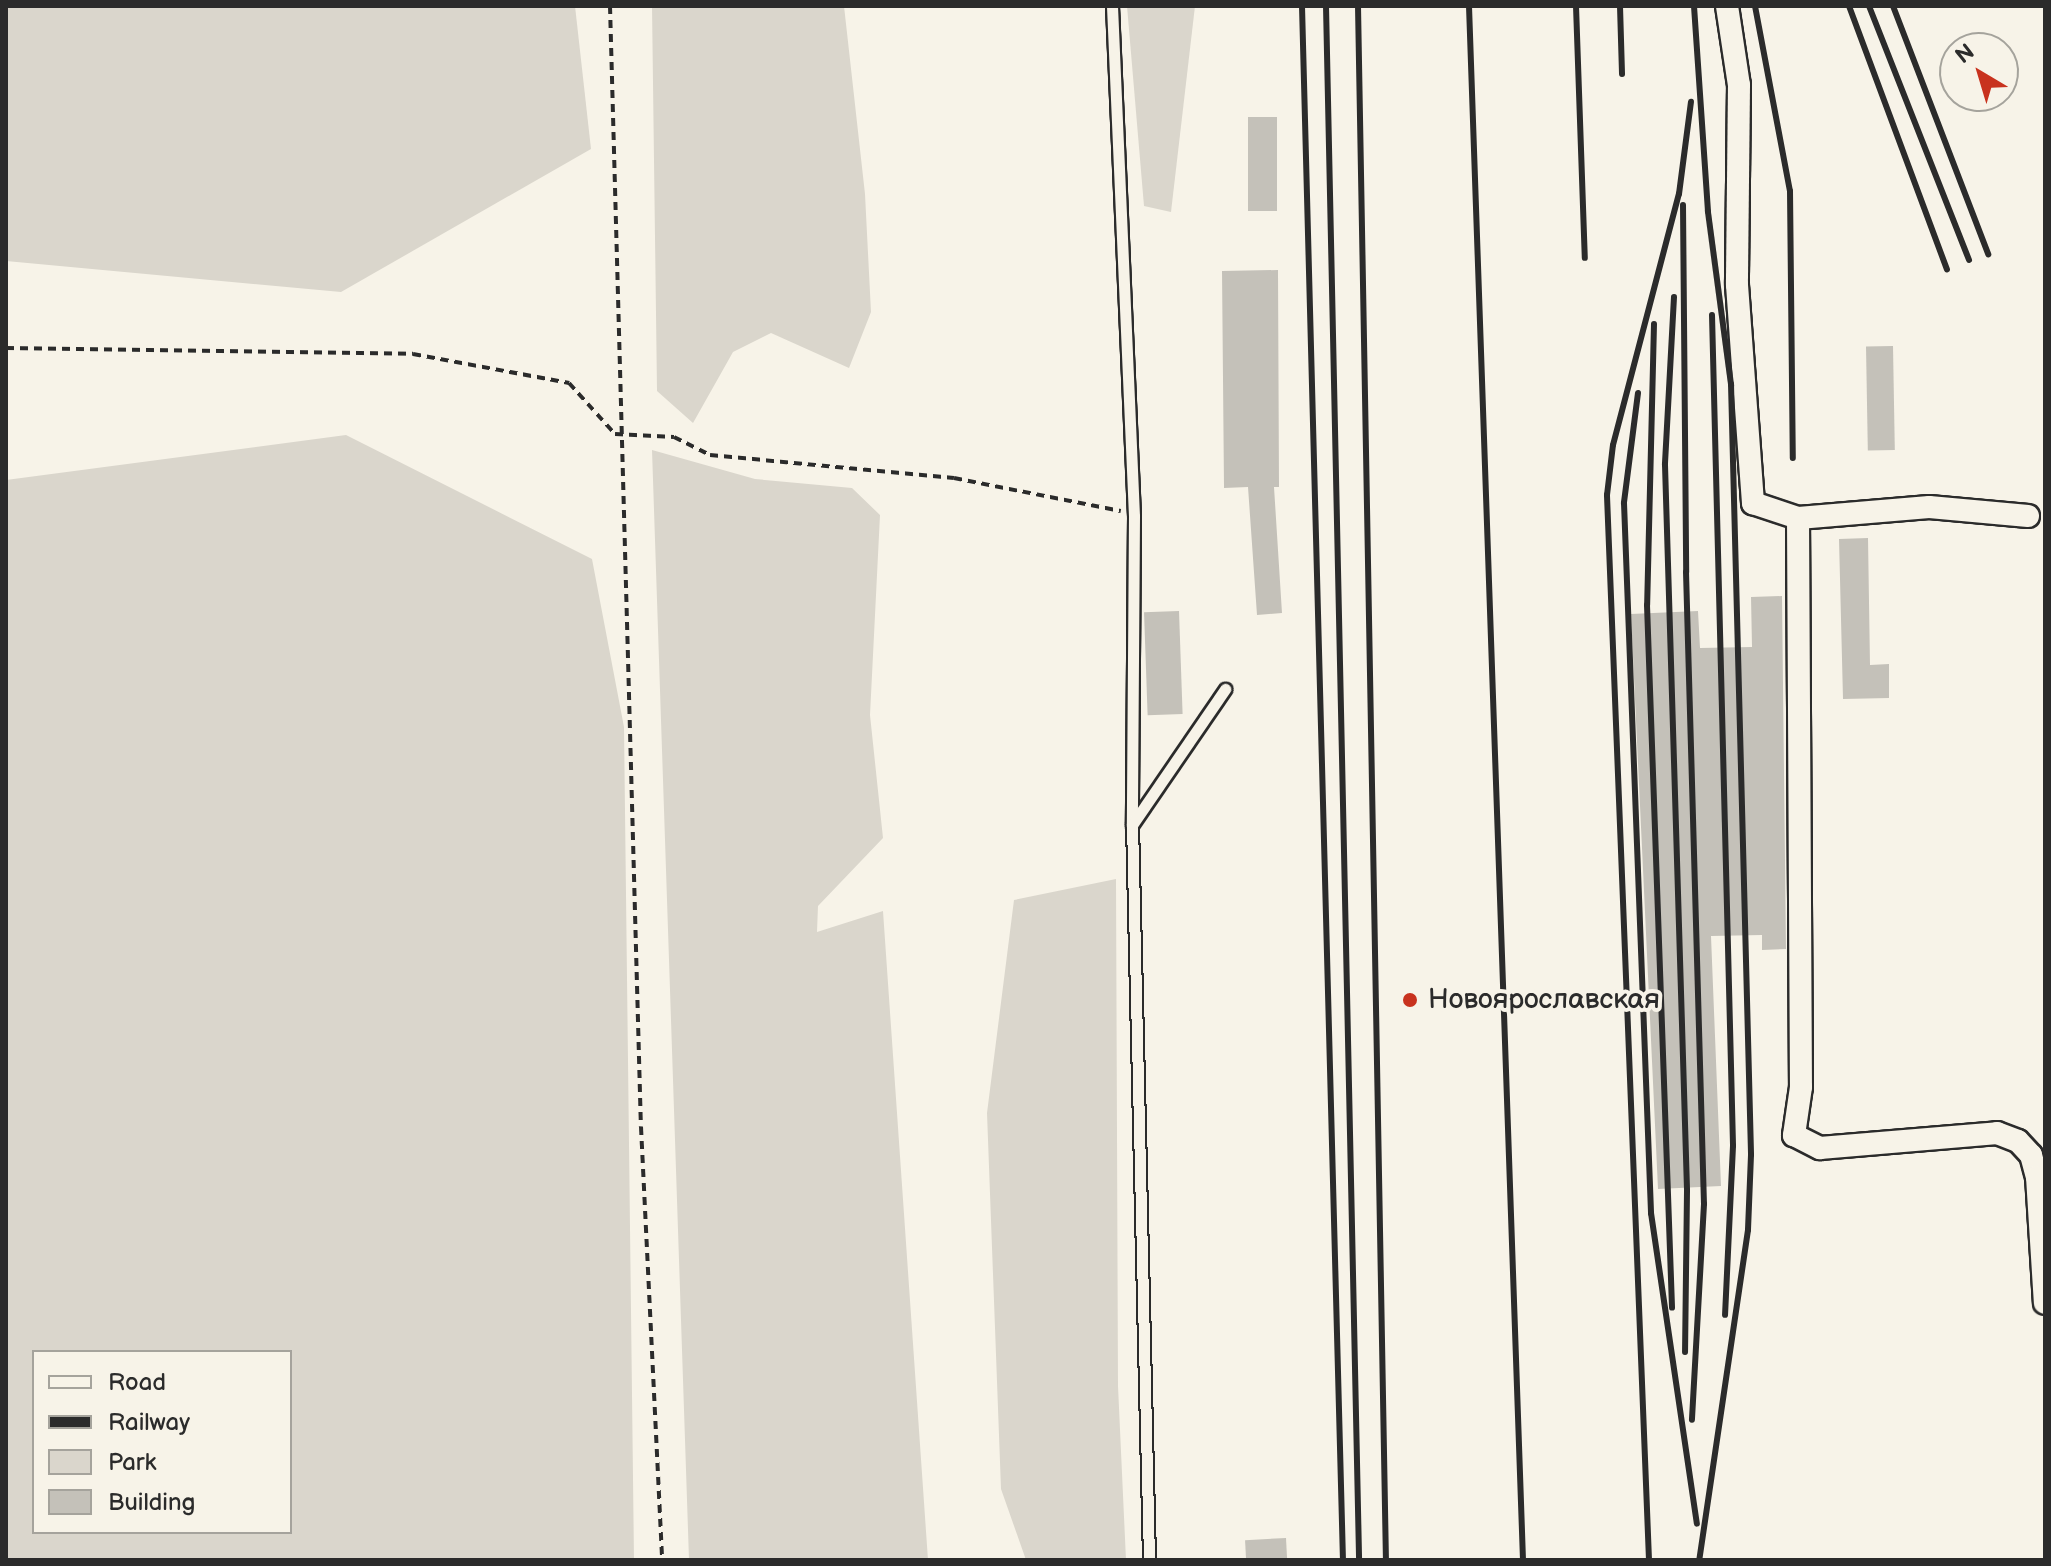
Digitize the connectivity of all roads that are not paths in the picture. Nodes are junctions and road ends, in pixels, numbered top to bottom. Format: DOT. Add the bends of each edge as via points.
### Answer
graph roads {
  1 [pos="1112,6"];
  2 [pos="1727,6"];
  3 [pos="2028,516"];
  4 [pos="1798,518"];
  5 [pos="1225,689"];
  6 [pos="1132,825"];
  7 [pos="2045,1303"];
  8 [pos="1149,1560"];
  1 -- 6 [label="lane" via="1134,516"];
  2 -- 4 [label="street" via="1739,85 1737,285 1753,503"];
  3 -- 4 [label="street" via="1929,507"];
  4 -- 7 [label="street" via="1801,1087 1794,1135 1820,1148 1997,1133 2018,1141 2031,1155 2037,1177"];
  5 -- 6 [label="lane"];
  6 -- 8 [label="lane"];
}
